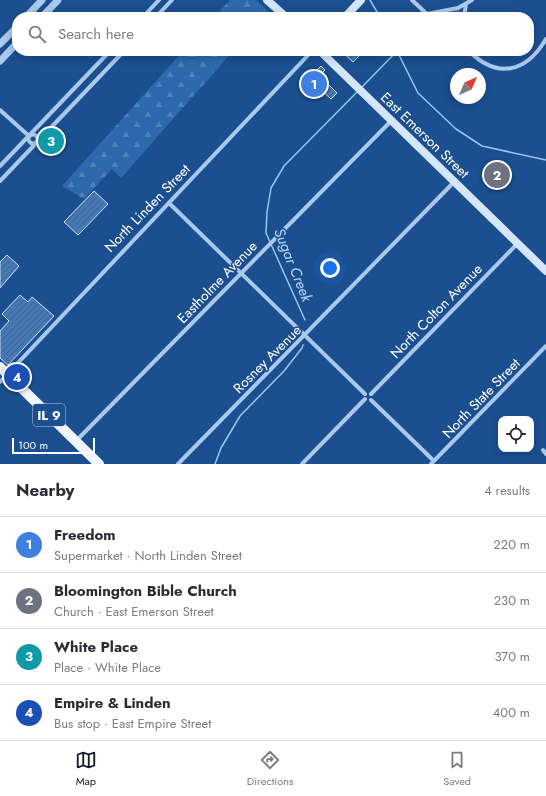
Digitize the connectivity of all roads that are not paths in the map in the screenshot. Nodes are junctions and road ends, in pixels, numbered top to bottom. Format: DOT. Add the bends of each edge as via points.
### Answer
graph roads {
  1 [pos="42,0"];
  2 [pos="58,0"];
  3 [pos="159,0"];
  4 [pos="172,0"];
  5 [pos="267,0"];
  6 [pos="412,0"];
  7 [pos="472,0"];
  8 [pos="360,1"];
  9 [pos="466,4"];
  10 [pos="31,12"];
  11 [pos="47,12"];
  12 [pos="148,12"];
  13 [pos="161,12"];
  14 [pos="280,12"];
  15 [pos="350,12"];
  16 [pos="424,12"];
  17 [pos="443,12"];
  18 [pos="465,12"];
  19 [pos="12,32"];
  20 [pos="546,40"];
  21 [pos="0,44"];
  22 [pos="12,48"];
  23 [pos="534,55"];
  24 [pos="105,56"];
  25 [pos="119,56"];
  26 [pos="307,56"];
  27 [pos="325,56"];
  28 [pos="475,56"];
  29 [pos="532,56"];
  30 [pos="0,61"];
  31 [pos="0,110"];
  32 [pos="391,120"];
  33 [pos="29,136"];
  34 [pos="36,143"];
  35 [pos="0,166"];
  36 [pos="0,181"];
  37 [pos="454,182"];
  38 [pos="169,203"];
  39 [pos="518,243"];
  40 [pos="546,271"];
  41 [pos="241,273"];
  42 [pos="305,336"];
  43 [pos="546,346"];
  44 [pos="4,370"];
  45 [pos="0,382"];
  46 [pos="366,394"];
  47 [pos="371,394"];
  48 [pos="365,399"];
  49 [pos="371,400"];
  50 [pos="76,442"];
  51 [pos="433,463"];
  52 [pos="99,464"];
  53 [pos="178,464"];
  54 [pos="302,464"];
  1 -- 10 [label="street"];
  2 -- 11 [label="street"];
  3 -- 12 [label="street"];
  4 -- 13 [label="street"];
  5 -- 14 [label="main road"];
  6 -- 16 [label="street"];
  7 -- 9 [label="street"];
  8 -- 15 [label="main road"];
  9 -- 17 [label="street"];
  9 -- 18 [label="street"];
  19 -- 21 [label="street"];
  20 -- 23 [label="street"];
  22 -- 30 [label="street"];
  24 -- 33 [label="street"];
  25 -- 34 [label="street"];
  26 -- 38 [label="street, North Linden Street"];
  27 -- 32 [label="main road, East Emerson Street"];
  28 -- 29 [label="street" via="486,65 502,69 512,68"];
  31 -- 33 [label="street"];
  32 -- 37 [label="main road, East Emerson Street"];
  32 -- 41 [label="street, Eastholme Avenue"];
  33 -- 34 [label="street" via="30,143"];
  33 -- 34 [label="street" via="36,136"];
  33 -- 35 [label="street"];
  34 -- 36 [label="street"];
  37 -- 39 [label="main road, East Emerson Street"];
  37 -- 42 [label="street, Rosney Avenue"];
  38 -- 41 [label="street"];
  38 -- 44 [label="street, North Linden Street"];
  39 -- 40 [label="main road, East Emerson Street"];
  39 -- 47 [label="street, North Colton Avenue"];
  41 -- 42 [label="street"];
  41 -- 50 [label="street, Eastholme Avenue"];
  42 -- 46 [label="street"];
  42 -- 53 [label="street, Rosney Avenue"];
  43 -- 51 [label="street, North State Street"];
  44 -- 45 [label="street, North Linden Street"];
  44 -- 50 [label="main road, IL 9"];
  46 -- 47 [label="street"];
  46 -- 48 [label="street"];
  47 -- 49 [label="street"];
  48 -- 49 [label="street"];
  48 -- 54 [label="street"];
  49 -- 51 [label="street"];
  50 -- 52 [label="main road, IL 9"];
}
